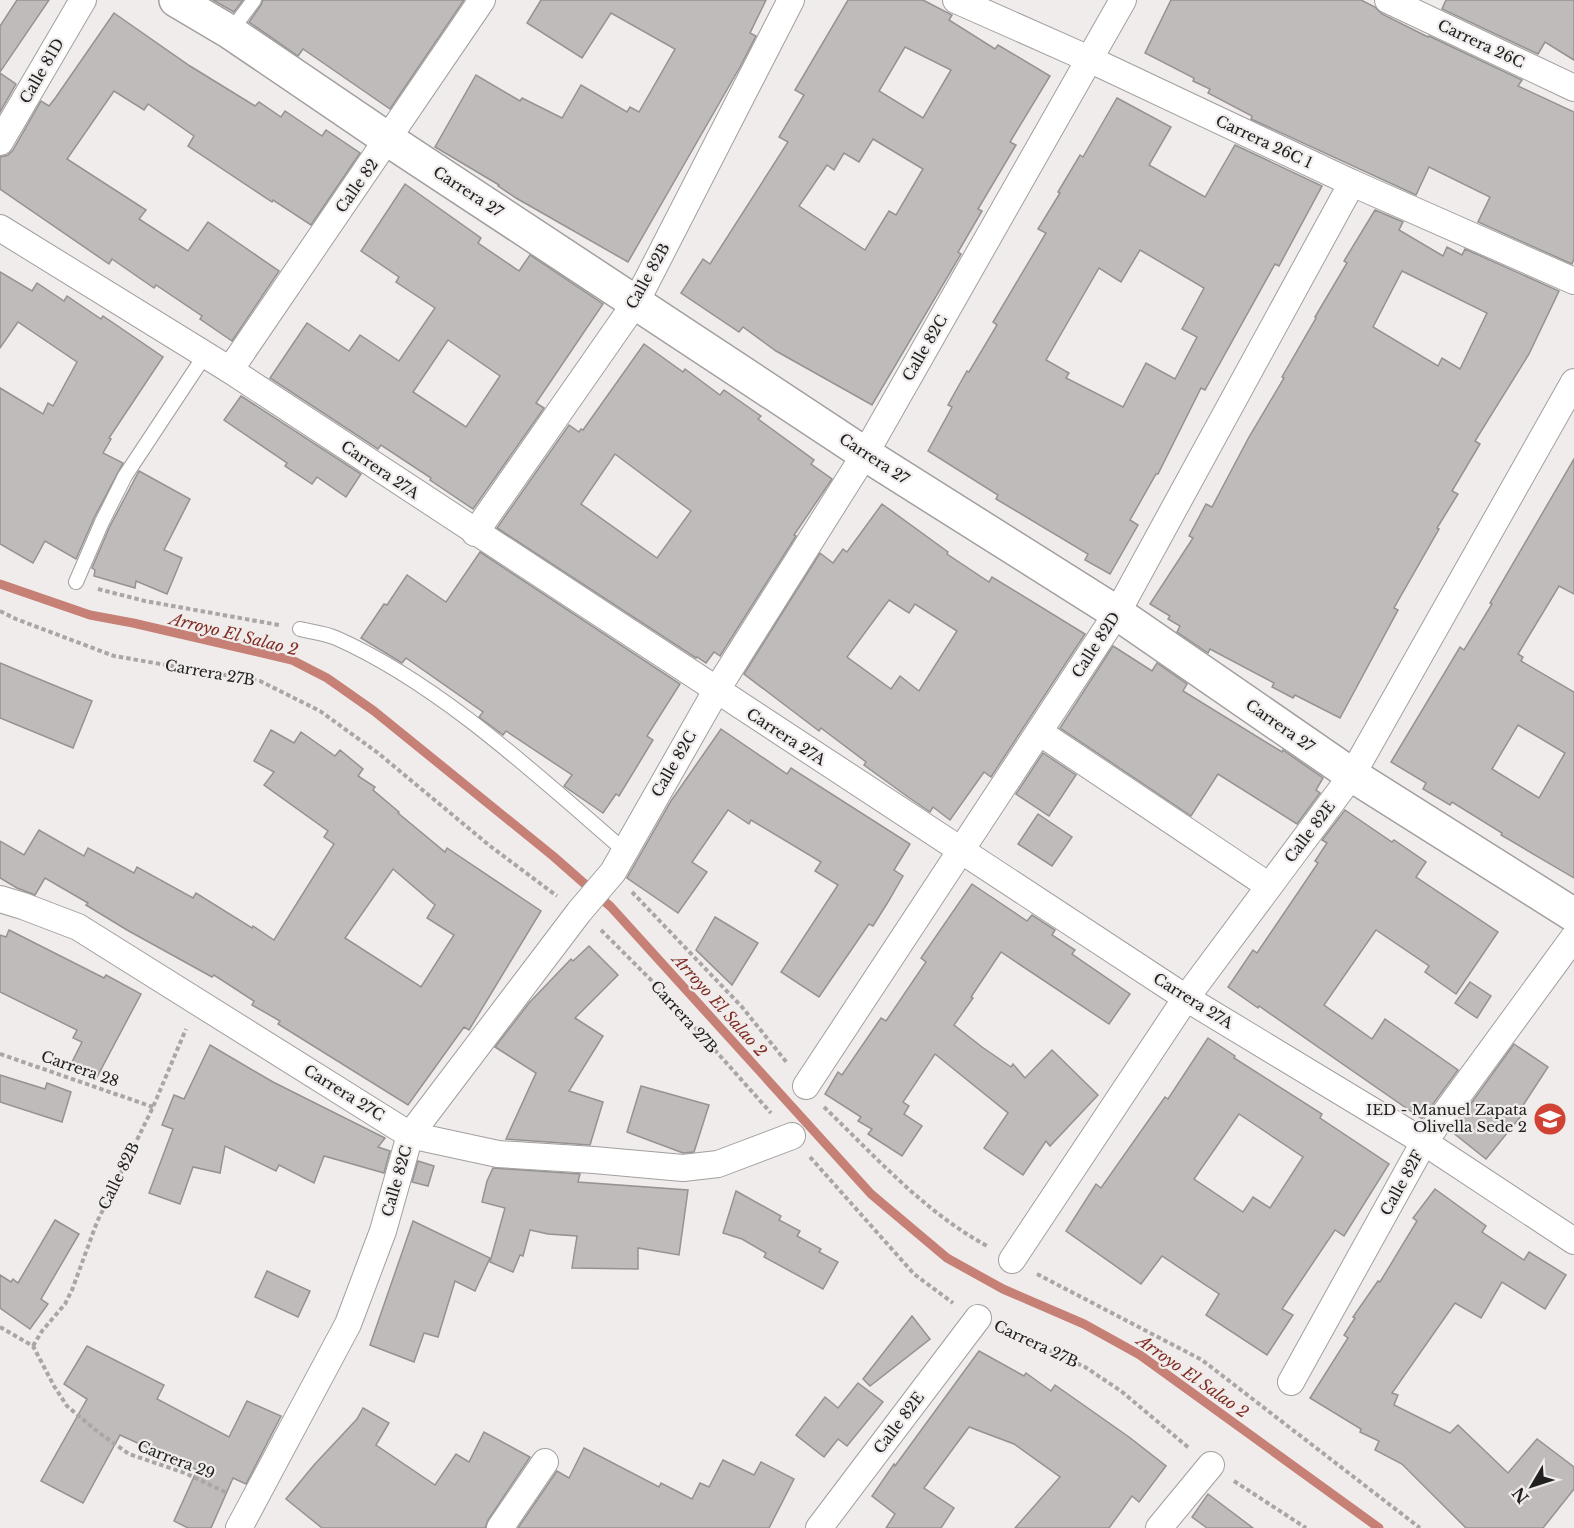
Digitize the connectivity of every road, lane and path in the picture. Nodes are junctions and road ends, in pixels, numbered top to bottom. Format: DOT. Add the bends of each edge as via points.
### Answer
graph roads {
  1 [pos="83,0"];
  2 [pos="176,0"];
  3 [pos="254,0"];
  4 [pos="482,0"];
  5 [pos="792,0"];
  6 [pos="956,0"];
  7 [pos="1123,0"];
  8 [pos="1388,0"];
  9 [pos="230,32"];
  10 [pos="1089,59"];
  11 [pos="1574,88"];
  12 [pos="389,140"];
  13 [pos="0,142"];
  14 [pos="1352,183"];
  15 [pos="0,228"];
  16 [pos="1574,281"];
  17 [pos="636,302"];
  18 [pos="205,354"];
  19 [pos="230,370"];
  20 [pos="1574,382"];
  21 [pos="865,454"];
  22 [pos="475,533"];
  23 [pos="76,582"];
  24 [pos="0,611"];
  25 [pos="1117,614"];
  26 [pos="300,629"];
  27 [pos="716,691"];
  28 [pos="1039,732"];
  29 [pos="1352,775"];
  30 [pos="961,851"];
  31 [pos="619,861"];
  32 [pos="1269,886"];
  33 [pos="0,899"];
  34 [pos="579,912"];
  35 [pos="1574,915"];
  36 [pos="1574,937"];
  37 [pos="1186,998"];
  38 [pos="198,1001"];
  39 [pos="0,1054"];
  40 [pos="806,1086"];
  41 [pos="153,1107"];
  42 [pos="410,1135"];
  43 [pos="792,1136"];
  44 [pos="1424,1142"];
  45 [pos="1574,1241"];
  46 [pos="1012,1260"];
  47 [pos="978,1318"];
  48 [pos="0,1328"];
  49 [pos="33,1346"];
  50 [pos="1291,1382"];
  51 [pos="544,1462"];
  52 [pos="1210,1465"];
  53 [pos="252,1505"];
  54 [pos="1412,1525"];
  55 [pos="239,1528"];
  56 [pos="500,1528"];
  57 [pos="819,1528"];
  58 [pos="1159,1528"];
  59 [pos="1306,1528"];
  60 [pos="1420,1528"];
  1 -- 13 [label="street, Calle 81D"];
  2 -- 9 [label="street, Carrera 27"];
  3 -- 9 [label="lane"];
  4 -- 12 [label="street, Calle 82"];
  5 -- 17 [label="street, Calle 82B"];
  6 -- 10 [label="street, Carrera 26C 1"];
  7 -- 10 [label="street, Calle 82C"];
  8 -- 11 [label="street, Carrera 26C"];
  9 -- 12 [label="street, Carrera 27"];
  10 -- 14 [label="street, Carrera 26C 1"];
  10 -- 21 [label="street, Calle 82C"];
  12 -- 17 [label="street, Carrera 27"];
  12 -- 19 [label="street, Calle 82"];
  14 -- 16 [label="street, Carrera 26C 1"];
  14 -- 25 [label="street, Calle 82D"];
  15 -- 18 [label="street, Carrera 27A"];
  17 -- 21 [label="street, Carrera 27"];
  17 -- 22 [label="street, Calle 82B"];
  18 -- 19 [label="street, Carrera 27A"];
  18 -- 23 [label="lane" via="125,476"];
  19 -- 22 [label="street, Carrera 27A"];
  20 -- 29 [label="street, Calle 82E"];
  21 -- 25 [label="street, Carrera 27"];
  21 -- 27 [label="street, Calle 82C"];
  22 -- 27 [label="street, Carrera 27A"];
  23 -- 26 [label="path" via="145,601"];
  24 -- 34 [label="path, Carrera 27B" via="114,656 260,681 320,711"];
  25 -- 28 [label="street, Calle 82D"];
  25 -- 29 [label="street, Carrera 27"];
  26 -- 31 [label="lane" via="334,637 395,670 456,711 538,777"];
  27 -- 30 [label="street, Carrera 27A"];
  27 -- 31 [label="street, Calle 82C"];
  28 -- 30 [label="street, Calle 82D"];
  28 -- 32 [label="street"];
  29 -- 32 [label="street, Calle 82E"];
  29 -- 35 [label="street, Carrera 27"];
  30 -- 37 [label="street, Carrera 27A"];
  30 -- 40 [label="street, Calle 82D"];
  31 -- 34 [label="street, Calle 82C"];
  31 -- 40 [label="path"];
  32 -- 37 [label="street, Calle 82E"];
  33 -- 38 [label="street, Carrera 27C" via="78,927"];
  34 -- 42 [label="street, Calle 82C"];
  34 -- 43 [label="path, Carrera 27B" via="614,941 665,994"];
  36 -- 44 [label="street, Calle 82F"];
  37 -- 44 [label="street, Carrera 27A"];
  37 -- 46 [label="street, Calle 82E"];
  38 -- 41 [label="path, Calle 82B"];
  38 -- 42 [label="street, Carrera 27C"];
  39 -- 41 [label="path, Carrera 28"];
  40 -- 46 [label="path" via="913,1192 963,1233"];
  41 -- 49 [label="path, Calle 82B" via="97,1222 65,1305"];
  42 -- 43 [label="street, Carrera 27C" via="498,1154 683,1168 718,1164"];
  42 -- 53 [label="street, Calle 82C" via="383,1231 348,1324"];
  43 -- 47 [label="path, Carrera 27B" via="914,1274"];
  44 -- 45 [label="street, Carrera 27A"];
  44 -- 50 [label="street, Calle 82F"];
  46 -- 54 [label="path" via="1202,1360"];
  47 -- 52 [label="path, Carrera 27B" via="1085,1367 1121,1391"];
  47 -- 57 [label="street, Calle 82E"];
  48 -- 49 [label="path"];
  49 -- 53 [label="path, Carrera 29" via="67,1406 129,1454 185,1473"];
  51 -- 56 [label="street"];
  52 -- 58 [label="street"];
  52 -- 59 [label="path, Carrera 27B"];
  53 -- 55 [label="street, Calle 82C"];
  54 -- 60 [label="path"];
}
